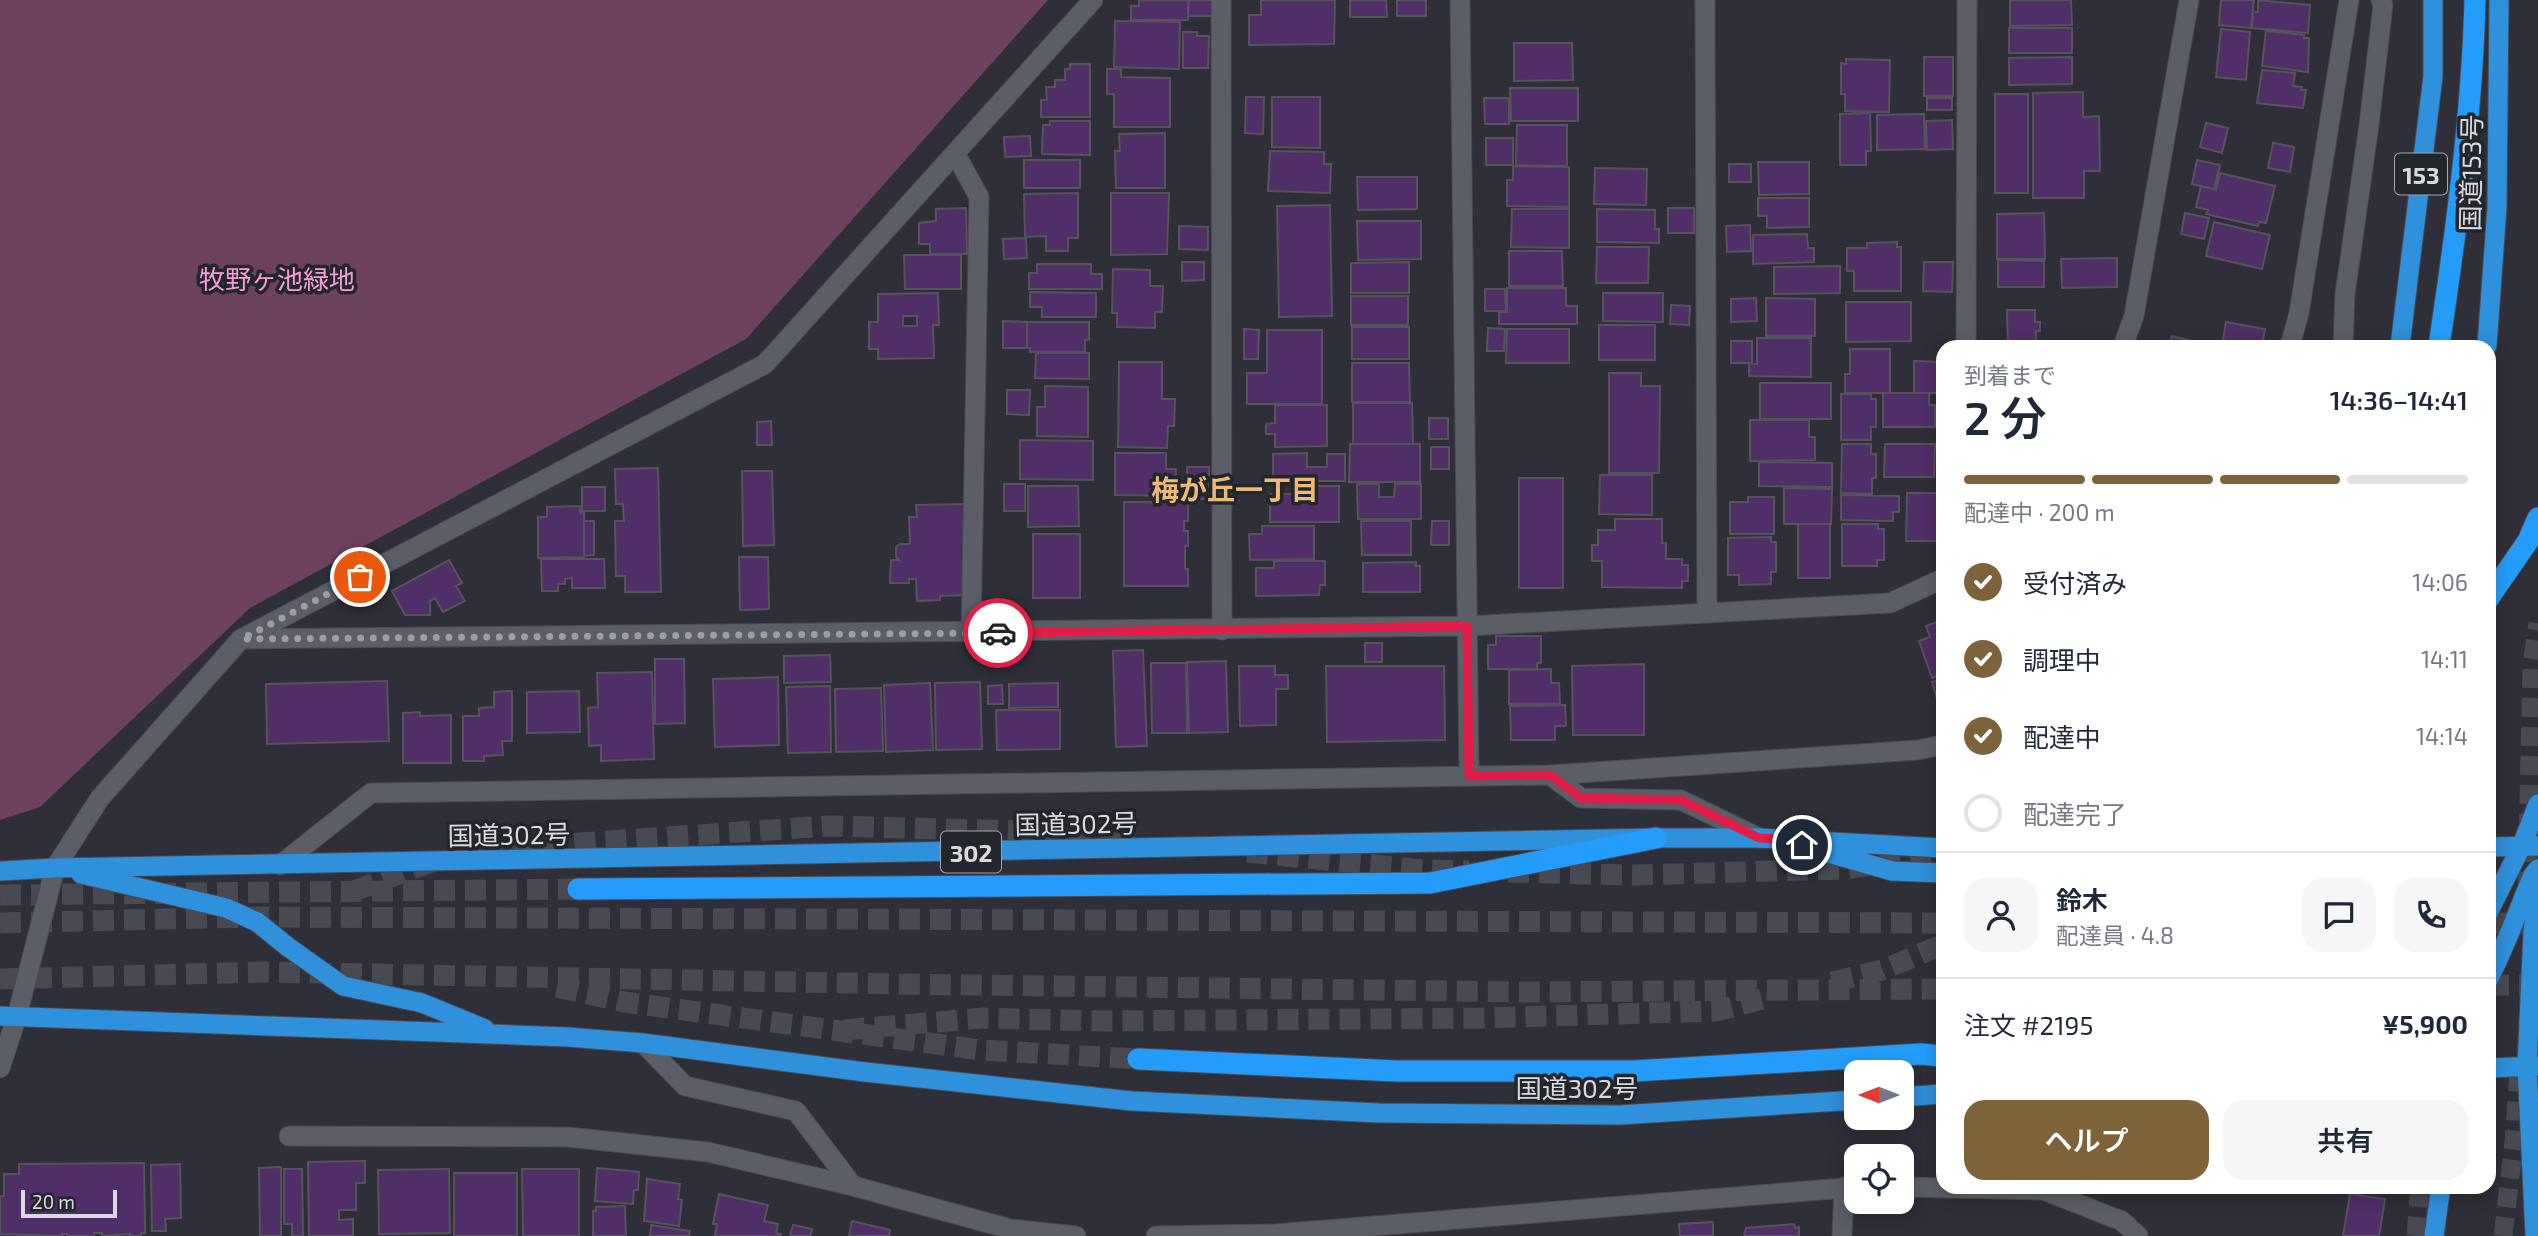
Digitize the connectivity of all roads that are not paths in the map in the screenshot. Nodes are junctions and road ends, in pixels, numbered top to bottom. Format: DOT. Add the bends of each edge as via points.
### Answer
graph roads {
  1 [pos="1093,0"];
  2 [pos="1221,0"];
  3 [pos="1460,0"];
  4 [pos="1705,0"];
  5 [pos="1967,0"];
  6 [pos="2189,0"];
  7 [pos="2349,0"];
  8 [pos="2381,0"];
  9 [pos="2433,0"];
  10 [pos="2475,0"];
  11 [pos="2499,0"];
  12 [pos="955,153"];
  13 [pos="1966,340"];
  14 [pos="2125,340"];
  15 [pos="2291,340"];
  16 [pos="2343,340"];
  17 [pos="2401,340"];
  18 [pos="2440,340"];
  19 [pos="2487,340"];
  20 [pos="2538,518"];
  21 [pos="1936,582"];
  22 [pos="2496,587"];
  23 [pos="1707,613"];
  24 [pos="1467,626"];
  25 [pos="1222,630"];
  26 [pos="971,633"];
  27 [pos="242,639"];
  28 [pos="1936,746"];
  29 [pos="1550,775"];
  30 [pos="1469,776"];
  31 [pos="2538,804"];
  32 [pos="1656,838"];
  33 [pos="1759,838"];
  34 [pos="1780,839"];
  35 [pos="1936,843"];
  36 [pos="2530,845"];
  37 [pos="2496,847"];
  38 [pos="1921,848"];
  39 [pos="1936,848"];
  40 [pos="280,865"];
  41 [pos="55,867"];
  42 [pos="2538,869"];
  43 [pos="0,871"];
  44 [pos="1936,873"];
  45 [pos="578,889"];
  46 [pos="2538,892"];
  47 [pos="2496,900"];
  48 [pos="2496,919"];
  49 [pos="2536,932"];
  50 [pos="2508,933"];
  51 [pos="2496,965"];
  52 [pos="6,1013"];
  53 [pos="499,1034"];
  54 [pos="643,1043"];
  55 [pos="1936,1055"];
  56 [pos="2496,1057"];
  57 [pos="1138,1059"];
  58 [pos="2533,1066"];
  59 [pos="0,1068"];
  60 [pos="2496,1068"];
  61 [pos="1936,1094"];
  62 [pos="1914,1096"];
  63 [pos="1844,1101"];
  64 [pos="289,1136"];
  65 [pos="853,1186"];
  66 [pos="1844,1187"];
  67 [pos="1914,1187"];
  68 [pos="1936,1188"];
  69 [pos="2053,1194"];
  70 [pos="2440,1194"];
  71 [pos="1846,1214"];
  72 [pos="1076,1236"];
  73 [pos="1156,1236"];
  74 [pos="1842,1236"];
  75 [pos="2138,1236"];
  76 [pos="2434,1236"];
  77 [pos="2535,1236"];
  1 -- 12 [label="street"];
  2 -- 25 [label="street"];
  3 -- 24 [label="street"];
  4 -- 23 [label="street"];
  5 -- 13 [label="street"];
  6 -- 14 [label="street" via="2134,316"];
  7 -- 15 [label="street"];
  8 -- 16 [label="street"];
  9 -- 17 [label="highway, 153" via="2433,76"];
  10 -- 18 [label="highway" via="2458,206"];
  11 -- 19 [label="highway, 国道153号" via="2497,207"];
  12 -- 26 [label="street" via="979,197"];
  12 -- 27 [label="street" via="765,364"];
  20 -- 22 [label="highway"];
  21 -- 23 [label="street" via="1890,603"];
  23 -- 24 [label="street"];
  24 -- 25 [label="street"];
  24 -- 30 [label="street"];
  25 -- 26 [label="street"];
  26 -- 27 [label="street"];
  27 -- 41 [label="street" via="100,798"];
  28 -- 29 [label="street"];
  29 -- 30 [label="street"];
  29 -- 33 [label="street" via="1581,798 1681,800"];
  30 -- 40 [label="street" via="371,793"];
  31 -- 36 [label="highway"];
  32 -- 33 [label="highway, 国道302号 / 302"];
  32 -- 40 [label="highway, 国道302号 / 302"];
  32 -- 45 [label="highway" via="1430,883"];
  33 -- 34 [label="highway, 国道302号 / 302"];
  34 -- 38 [label="highway, 国道302号 / 302"];
  34 -- 44 [label="highway, 302" via="1892,871"];
  35 -- 38 [label="highway, 302"];
  36 -- 37 [label="highway"];
  36 -- 47 [label="highway"];
  38 -- 39 [label="highway, 国道302号 / 302"];
  40 -- 41 [label="highway, 国道302号 / 302"];
  41 -- 43 [label="highway, 国道302号 / 302"];
  41 -- 52 [label="street"];
  41 -- 53 [label="highway" via="226,908 257,922 343,986 422,1003"];
  42 -- 50 [label="highway"];
  46 -- 49 [label="highway"];
  48 -- 50 [label="highway"];
  49 -- 50 [label="highway"];
  49 -- 58 [label="highway"];
  50 -- 51 [label="highway"];
  52 -- 53 [label="highway, 国道302号"];
  52 -- 59 [label="street"];
  53 -- 54 [label="highway, 国道302号"];
  54 -- 63 [label="highway, 国道302号" via="1132,1101 1379,1113 1620,1115"];
  54 -- 65 [label="street" via="685,1086 796,1111"];
  55 -- 57 [label="highway" via="1634,1071 1397,1071"];
  56 -- 58 [label="highway"];
  58 -- 60 [label="highway"];
  58 -- 77 [label="highway"];
  61 -- 62 [label="highway"];
  64 -- 65 [label="street" via="568,1137 708,1152"];
  65 -- 72 [label="street" via="1010,1229"];
  66 -- 73 [label="street" via="1275,1234"];
  67 -- 68 [label="street"];
  69 -- 75 [label="street" via="2122,1221"];
  70 -- 76 [label="highway"];
  71 -- 74 [label="street"];
}
